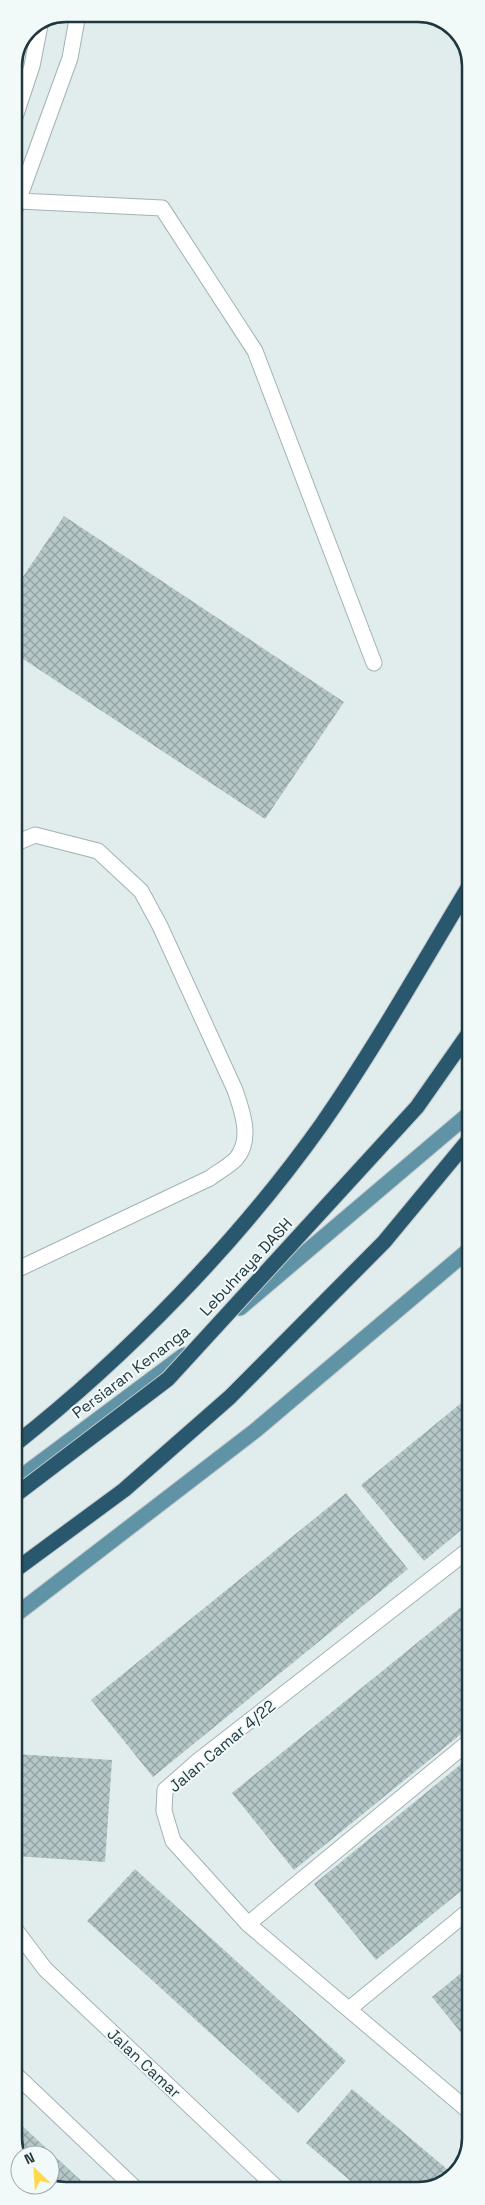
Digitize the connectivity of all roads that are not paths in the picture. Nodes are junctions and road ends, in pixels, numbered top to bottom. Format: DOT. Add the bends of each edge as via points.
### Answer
graph roads {
  1 [pos="77,22"];
  2 [pos="39,32"];
  3 [pos="22,96"];
  4 [pos="22,193"];
  5 [pos="22,207"];
  6 [pos="374,663"];
  7 [pos="22,841"];
  8 [pos="462,898"];
  9 [pos="462,1043"];
  10 [pos="462,1120"];
  11 [pos="462,1149"];
  12 [pos="462,1256"];
  13 [pos="22,1267"];
  14 [pos="22,1440"];
  15 [pos="22,1476"];
  16 [pos="22,1490"];
  17 [pos="462,1555"];
  18 [pos="22,1565"];
  19 [pos="22,1610"];
  20 [pos="462,1747"];
  21 [pos="462,1916"];
  22 [pos="248,1924"];
  23 [pos="22,1938"];
  24 [pos="349,2009"];
  25 [pos="22,2081"];
  26 [pos="462,2102"];
  27 [pos="129,2182"];
  28 [pos="271,2182"];
  1 -- 4 [label="street" via="70,58"];
  2 -- 3 [label="street"];
  5 -- 6 [label="street" via="162,208 255,351"];
  7 -- 13 [label="street" via="35,835 98,851 141,891 235,1090 244,1118 245,1138 236,1158 210,1178"];
  8 -- 14 [label="highway" via="357,1072 274,1188 178,1296 61,1409"];
  9 -- 16 [label="highway, Lebuhraya DASH, bridge" via="417,1107 168,1379"];
  10 -- 15 [label="main road, Persiaran Kenanga" via="182,1358"];
  11 -- 18 [label="highway" via="384,1242 230,1397 124,1490"];
  12 -- 19 [label="main road" via="256,1430"];
  17 -- 22 [label="street, Jalan Camar 4/22" via="165,1790 164,1811 173,1841"];
  20 -- 22 [label="street"];
  21 -- 24 [label="street"];
  22 -- 24 [label="street, Jalan Camar 4/22"];
  23 -- 28 [label="street, Jalan Camar" via="45,1969"];
  24 -- 26 [label="street, Jalan Camar 4/22"];
  25 -- 27 [label="street"];
}
